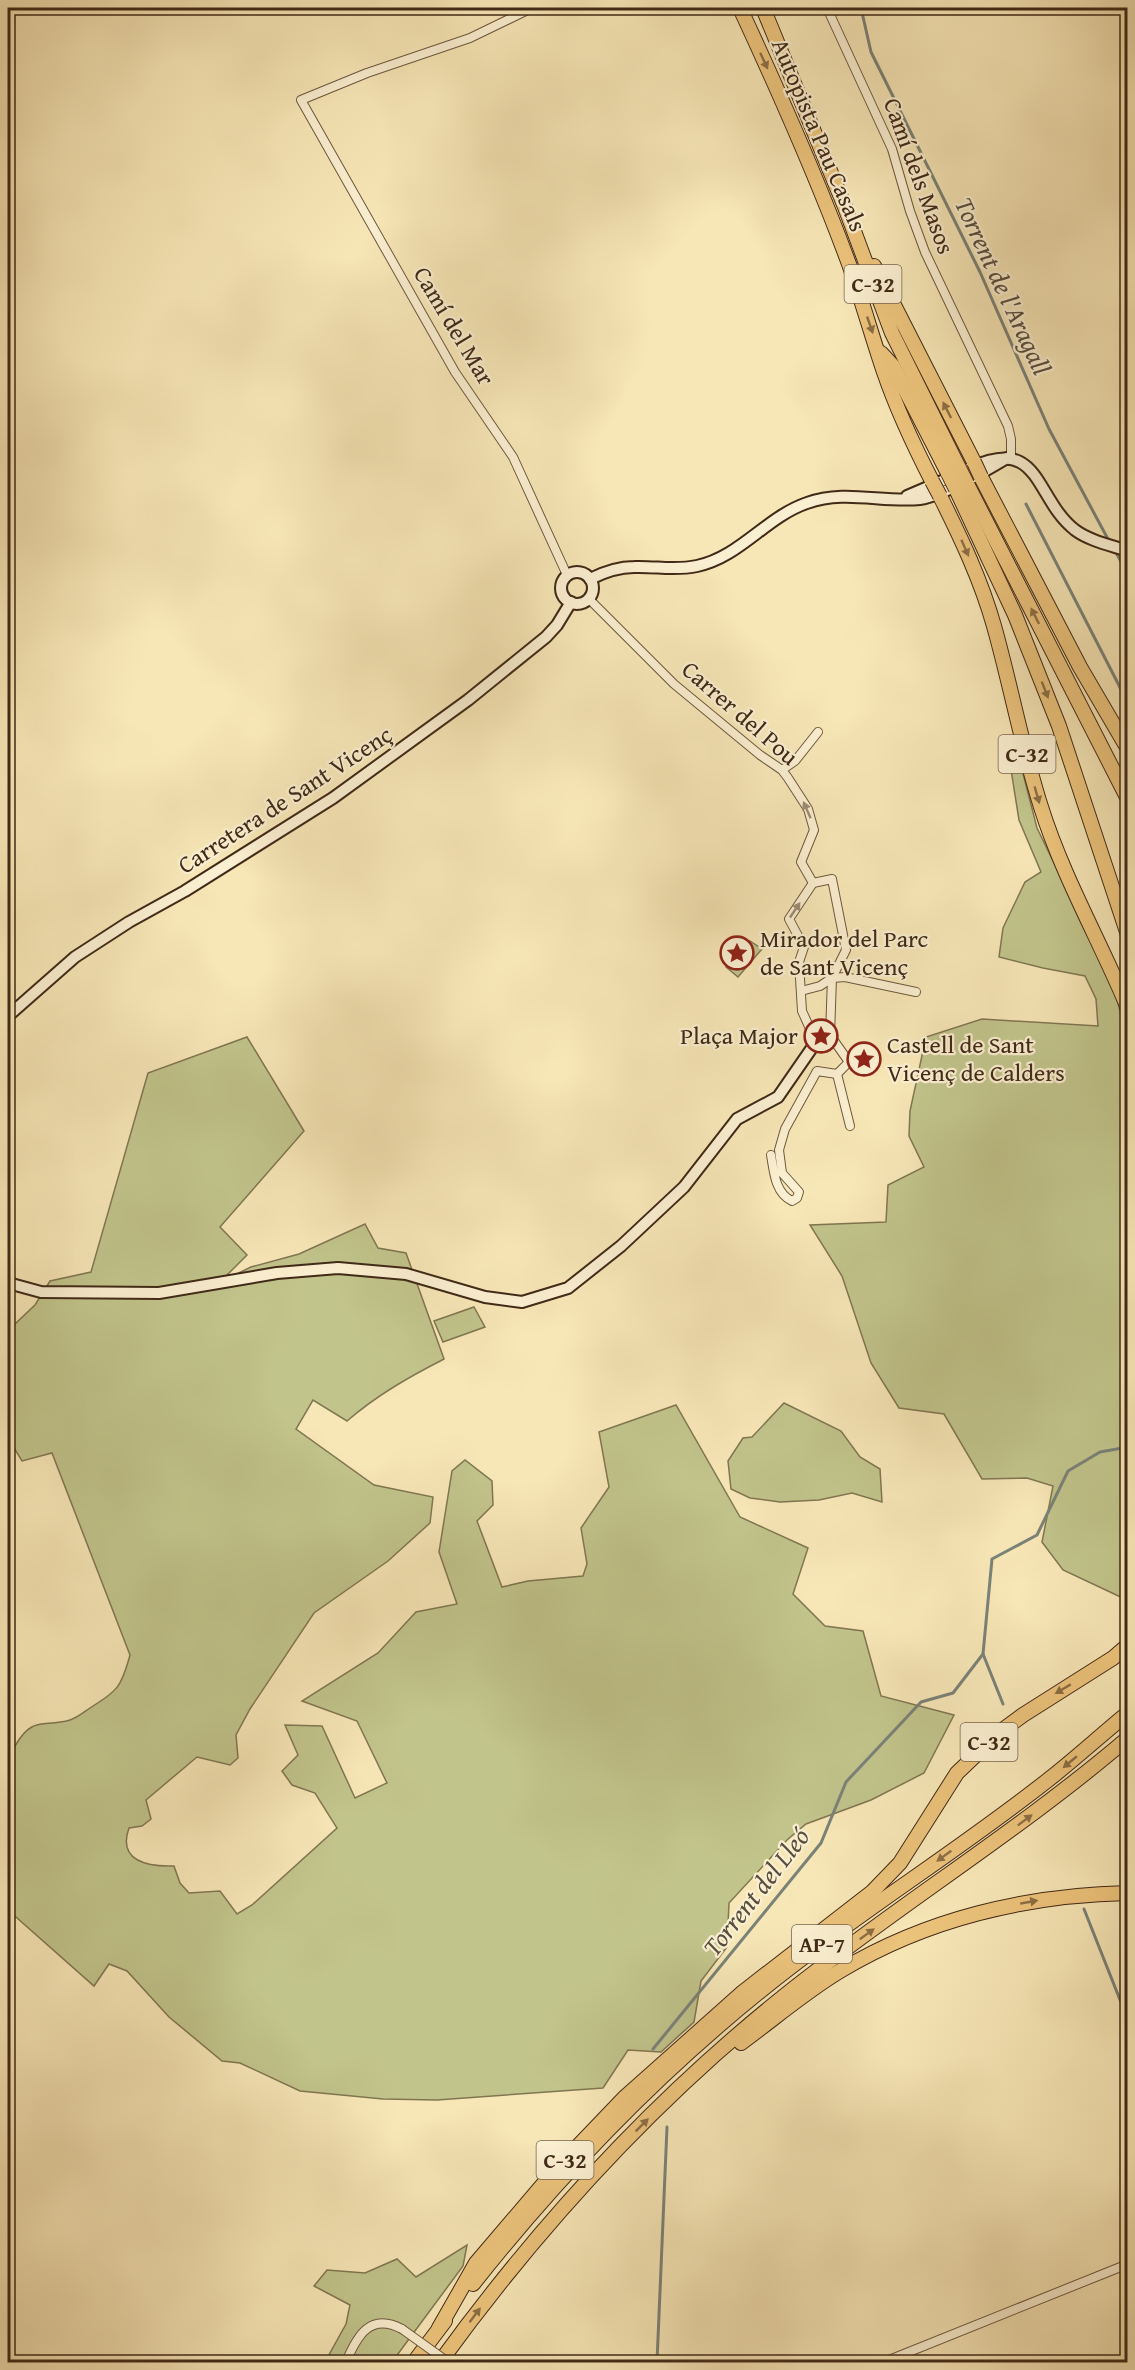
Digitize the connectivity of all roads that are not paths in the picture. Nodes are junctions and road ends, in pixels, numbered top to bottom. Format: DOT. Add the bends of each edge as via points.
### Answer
graph roads {
  1 [pos="532,8"];
  2 [pos="740,8"];
  3 [pos="763,8"];
  4 [pos="827,8"];
  5 [pos="845,207"];
  6 [pos="878,349"];
  7 [pos="1009,458"];
  8 [pos="953,471"];
  9 [pos="961,486"];
  10 [pos="1128,551"];
  11 [pos="567,575"];
  12 [pos="590,579"];
  13 [pos="589,599"];
  14 [pos="571,602"];
  15 [pos="818,732"];
  16 [pos="1128,749"];
  17 [pos="782,770"];
  18 [pos="1128,799"];
  19 [pos="813,883"];
  20 [pos="1128,935"];
  21 [pos="832,978"];
  22 [pos="801,992"];
  23 [pos="916,992"];
  24 [pos="1128,1008"];
  25 [pos="8,1016"];
  26 [pos="830,1035"];
  27 [pos="816,1042"];
  28 [pos="837,1074"];
  29 [pos="850,1126"];
  30 [pos="771,1155"];
  31 [pos="8,1283"];
  32 [pos="1128,1645"];
  33 [pos="1128,1713"];
  34 [pos="1128,1738"];
  35 [pos="1128,1893"];
  36 [pos="676,2091"];
  37 [pos="1128,2265"];
  38 [pos="439,2328"];
  39 [pos="346,2362"];
  40 [pos="414,2362"];
  41 [pos="440,2362"];
  42 [pos="448,2362"];
  43 [pos="884,2362"];
  1 -- 11 [label="street, Camí del Mar" via="470,38 301,100 455,372 513,457"];
  2 -- 6 [label="highway, Autopista Pau Casals / C-32, one-way" via="825,202"];
  3 -- 5 [label="highway, Autopista Pau Casals / C-32"];
  4 -- 7 [label="street, Camí dels Masos" via="892,150 925,252 1008,426"];
  5 -- 8 [label="highway, C-32" via="892,333"];
  16 -- 5 [label="highway, C-32, one-way, bridge" via="1080,667"];
  6 -- 8 [label="highway, C-32" via="893,366"];
  6 -- 24 [label="highway, C-32, one-way, bridge" via="909,435 972,562 1050,836"];
  7 -- 10 [label="street" via="1032,472 1076,530"];
  7 -- 12 [label="street" via="929,497 850,496 809,502 786,512 715,561 669,570 618,569"];
  8 -- 9 [label="highway, C-32, bridge"];
  18 -- 9 [label="highway, C-32, one-way"];
  9 -- 20 [label="highway, C-32, one-way" via="1055,715"];
  11 -- 12 [label="street" via="577,572"];
  11 -- 14 [label="street" via="561,590"];
  12 -- 13 [label="street" via="593,589"];
  13 -- 14 [label="street"];
  13 -- 17 [label="street, Carrer del Pou" via="675,684"];
  14 -- 25 [label="street, Carretera de Sant Vicenç" via="546,637 468,700 333,798 75,957"];
  15 -- 17 [label="street" via="795,761"];
  19 -- 17 [label="street, Carrer del Pou, one-way" via="801,862 814,830 808,809"];
  19 -- 21 [label="street" via="832,879 846,950"];
  22 -- 19 [label="street, one-way" via="799,962 804,948 789,919"];
  21 -- 22 [label="street"];
  21 -- 23 [label="street" via="845,977"];
  21 -- 26 [label="street"];
  22 -- 27 [label="street" via="802,1011"];
  26 -- 27 [label="street"];
  26 -- 28 [label="street" via="849,1062"];
  27 -- 31 [label="street" via="778,1097 737,1119 684,1187 621,1246 568,1288 522,1302 485,1298 406,1274 338,1268 277,1273 159,1293 41,1292"];
  28 -- 29 [label="street"];
  28 -- 30 [label="street" via="817,1071 785,1129 779,1158 782,1173 799,1192 792,1201 785,1198 777,1184"];
  32 -- 38 [label="highway, C-32, one-way" via="1000,1732 957,1773 900,1863 872,1892 743,1992 624,2098 557,2168 477,2263"];
  33 -- 38 [label="highway, AP-7, one-way" via="1046,1782 787,1970 669,2070 551,2190"];
  36 -- 34 [label="highway, AP-7, one-way" via="783,1997 999,1840"];
  36 -- 35 [label="highway, one-way" via="818,1985 888,1946 985,1911 1042,1900"];
  41 -- 36 [label="highway, AP-7, one-way" via="545,2228"];
  37 -- 43 [label="street"];
  38 -- 40 [label="highway, AP-7"];
  39 -- 42 [label="street, bridge" via="366,2329 386,2323 402,2329"];
}
